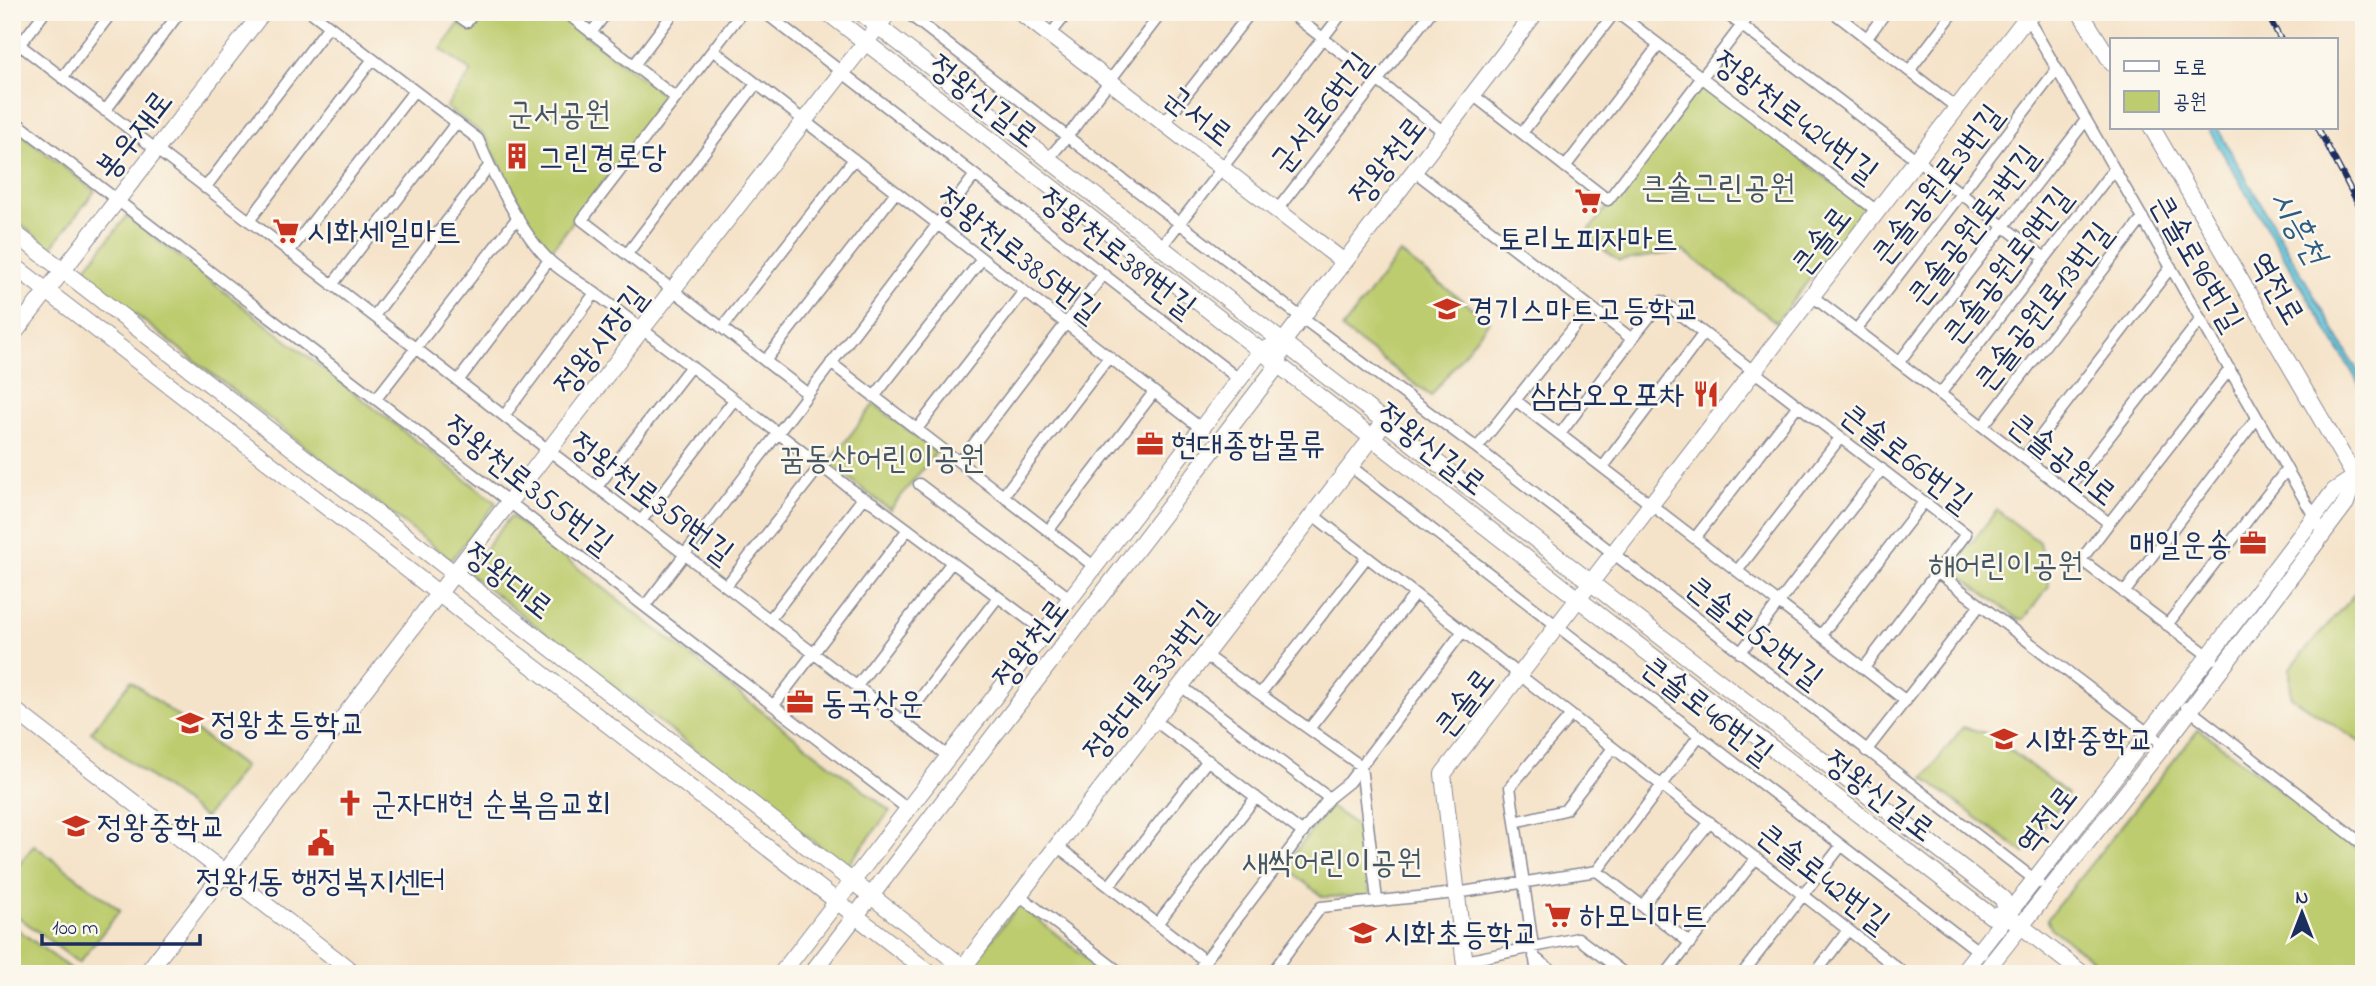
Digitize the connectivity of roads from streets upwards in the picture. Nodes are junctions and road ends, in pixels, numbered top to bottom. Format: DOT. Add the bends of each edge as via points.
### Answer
graph roads {
  1 [pos="45,12"];
  2 [pos="113,12"];
  3 [pos="180,12"];
  4 [pos="263,12"];
  5 [pos="310,12"];
  6 [pos="453,12"];
  7 [pos="474,12"];
  8 [pos="565,12"];
  9 [pos="607,12"];
  10 [pos="674,12"];
  11 [pos="742,12"];
  12 [pos="764,12"];
  13 [pos="827,12"];
  14 [pos="860,12"];
  15 [pos="889,12"];
  16 [pos="906,12"];
  17 [pos="1020,12"];
  18 [pos="1068,12"];
  19 [pos="1162,12"];
  20 [pos="1251,12"];
  21 [pos="1289,12"];
  22 [pos="1343,12"];
  23 [pos="1431,12"];
  24 [pos="1536,12"];
  25 [pos="1616,12"];
  26 [pos="1724,12"];
  27 [pos="1752,12"];
  28 [pos="1833,12"];
  29 [pos="1886,12"];
  30 [pos="1954,12"];
  31 [pos="2080,12"];
  32 [pos="2029,14"];
  33 [pos="1741,25"];
  34 [pos="329,26"];
  35 [pos="878,26"];
  36 [pos="591,33"];
  37 [pos="1050,35"];
  38 [pos="1322,38"];
  39 [pos="1867,38"];
  40 [pos="16,42"];
  41 [pos="866,43"];
  42 [pos="1659,45"];
  43 [pos="713,50"];
  44 [pos="12,55"];
  45 [pos="373,59"];
  46 [pos="2110,61"];
  47 [pos="634,65"];
  48 [pos="2057,69"];
  49 [pos="1909,71"];
  50 [pos="843,73"];
  51 [pos="1702,77"];
  52 [pos="62,78"];
  53 [pos="1109,80"];
  54 [pos="1377,80"];
  55 [pos="756,84"];
  56 [pos="414,91"];
  57 [pos="1473,95"];
  58 [pos="676,98"];
  59 [pos="1957,108"];
  60 [pos="105,111"];
  61 [pos="12,118"];
  62 [pos="2086,120"];
  63 [pos="805,121"];
  64 [pos="456,123"];
  65 [pos="1164,123"];
  66 [pos="2153,130"];
  67 [pos="1444,132"];
  68 [pos="1522,133"];
  69 [pos="1067,137"];
  70 [pos="157,151"];
  71 [pos="854,159"];
  72 [pos="1048,159"];
  73 [pos="1917,160"];
  74 [pos="489,166"];
  75 [pos="1565,167"];
  76 [pos="1222,168"];
  77 [pos="2114,169"];
  78 [pos="1414,171"];
  79 [pos="975,175"];
  80 [pos="205,188"];
  81 [pos="896,192"];
  82 [pos="1961,194"];
  83 [pos="118,200"];
  84 [pos="1277,210"];
  85 [pos="1877,211"];
  86 [pos="518,217"];
  87 [pos="2143,218"];
  88 [pos="249,221"];
  89 [pos="937,224"];
  90 [pos="1180,224"];
  91 [pos="2003,227"];
  92 [pos="12,231"];
  93 [pos="1161,247"];
  94 [pos="289,252"];
  95 [pos="627,254"];
  96 [pos="2045,258"];
  97 [pos="982,259"];
  98 [pos="550,260"];
  99 [pos="1344,262"];
  100 [pos="12,264"];
  101 [pos="2171,267"];
  102 [pos="63,270"];
  103 [pos="1103,275"];
  104 [pos="332,285"];
  105 [pos="47,291"];
  106 [pos="674,291"];
  107 [pos="1024,291"];
  108 [pos="595,293"];
  109 [pos="1812,296"];
  110 [pos="1590,307"];
  111 [pos="373,317"];
  112 [pos="1302,318"];
  113 [pos="2201,319"];
  114 [pos="1066,324"];
  115 [pos="642,328"];
  116 [pos="722,328"];
  117 [pos="1856,330"];
  118 [pos="1704,333"];
  119 [pos="12,336"];
  120 [pos="1632,339"];
  121 [pos="1283,342"];
  122 [pos="415,348"];
  123 [pos="1261,351"];
  124 [pos="1109,357"];
  125 [pos="765,361"];
  126 [pos="1899,362"];
  127 [pos="831,363"];
  128 [pos="1278,365"];
  129 [pos="691,366"];
  130 [pos="2230,369"];
  131 [pos="1754,371"];
  132 [pos="1240,380"];
  133 [pos="458,381"];
  134 [pos="1154,392"];
  135 [pos="808,394"];
  136 [pos="1940,394"];
  137 [pos="874,397"];
  138 [pos="376,399"];
  139 [pos="734,400"];
  140 [pos="1515,400"];
  141 [pos="1798,405"];
  142 [pos="504,416"];
  143 [pos="2258,418"];
  144 [pos="1385,421"];
  145 [pos="1983,426"];
  146 [pos="917,429"];
  147 [pos="1202,429"];
  148 [pos="778,432"];
  149 [pos="1560,434"];
  150 [pos="1373,437"];
  151 [pos="1840,438"];
  152 [pos="1477,448"];
  153 [pos="550,451"];
  154 [pos="2024,458"];
  155 [pos="960,462"];
  156 [pos="821,465"];
  157 [pos="1350,466"];
  158 [pos="1603,467"];
  159 [pos="1882,469"];
  160 [pos="2287,469"];
  161 [pos="2359,470"];
  162 [pos="919,484"];
  163 [pos="597,487"];
  164 [pos="2067,491"];
  165 [pos="1003,496"];
  166 [pos="863,498"];
  167 [pos="510,502"];
  168 [pos="1924,502"];
  169 [pos="1651,504"];
  170 [pos="1313,515"];
  171 [pos="2315,517"];
  172 [pos="641,521"];
  173 [pos="2109,523"];
  174 [pos="908,529"];
  175 [pos="1048,531"];
  176 [pos="2323,532"];
  177 [pos="1695,538"];
  178 [pos="1612,553"];
  179 [pos="685,554"];
  180 [pos="1367,557"];
  181 [pos="952,562"];
  182 [pos="1095,567"];
  183 [pos="1737,571"];
  184 [pos="1937,572"];
  185 [pos="455,573"];
  186 [pos="1590,583"];
  187 [pos="726,586"];
  188 [pos="439,593"];
  189 [pos="2124,593"];
  190 [pos="1415,594"];
  191 [pos="998,597"];
  192 [pos="1578,598"];
  193 [pos="1071,599"];
  194 [pos="1779,603"];
  195 [pos="1980,605"];
  196 [pos="645,606"];
  197 [pos="770,620"];
  198 [pos="2167,625"];
  199 [pos="1557,626"];
  200 [pos="1463,631"];
  201 [pos="1045,632"];
  202 [pos="1821,635"];
  203 [pos="814,653"];
  204 [pos="1740,653"];
  205 [pos="1205,654"];
  206 [pos="2210,656"];
  207 [pos="2224,666"];
  208 [pos="1864,668"];
  209 [pos="1519,675"];
  210 [pos="857,686"];
  211 [pos="1181,686"];
  212 [pos="1260,694"];
  213 [pos="2176,699"];
  214 [pos="1906,701"];
  215 [pos="774,705"];
  216 [pos="12,708"];
  217 [pos="2189,710"];
  218 [pos="1571,715"];
  219 [pos="1154,720"];
  220 [pos="903,721"];
  221 [pos="1309,729"];
  222 [pos="2149,734"];
  223 [pos="1699,736"];
  224 [pos="2164,745"];
  225 [pos="1614,748"];
  226 [pos="1867,751"];
  227 [pos="950,757"];
  228 [pos="1208,760"];
  229 [pos="1361,766"];
  230 [pos="1662,785"];
  231 [pos="1256,797"];
  232 [pos="1329,798"];
  233 [pos="909,810"];
  234 [pos="1515,822"];
  235 [pos="1710,822"];
  236 [pos="1303,833"];
  237 [pos="2364,845"];
  238 [pos="1057,846"];
  239 [pos="1841,846"];
  240 [pos="1756,858"];
  241 [pos="1597,871"];
  242 [pos="224,872"];
  243 [pos="2034,879"];
  244 [pos="1524,881"];
  245 [pos="853,882"];
  246 [pos="1109,886"];
  247 [pos="2049,891"];
  248 [pos="1456,893"];
  249 [pos="1019,895"];
  250 [pos="1803,895"];
  251 [pos="872,896"];
  252 [pos="1377,900"];
  253 [pos="838,901"];
  254 [pos="1642,906"];
  255 [pos="2007,915"];
  256 [pos="856,916"];
  257 [pos="1157,924"];
  258 [pos="2021,926"];
  259 [pos="1849,930"];
  260 [pos="1690,943"];
  261 [pos="1978,951"];
  262 [pos="1534,952"];
  263 [pos="1205,961"];
  264 [pos="1466,967"];
  265 [pos="1988,968"];
  266 [pos="927,970"];
  267 [pos="964,971"];
  268 [pos="1899,972"];
  269 [pos="146,974"];
  270 [pos="355,974"];
  271 [pos="781,974"];
  272 [pos="811,974"];
  273 [pos="1122,974"];
  274 [pos="1195,974"];
  275 [pos="1271,974"];
  276 [pos="1537,974"];
  277 [pos="1556,974"];
  278 [pos="1625,974"];
  279 [pos="1666,974"];
  280 [pos="1742,974"];
  281 [pos="1815,974"];
  282 [pos="1961,974"];
  283 [pos="2082,974"];
  1 -- 40 [label="street"];
  2 -- 52 [label="street"];
  3 -- 60 [label="street"];
  4 -- 70 [label="street, 봉우재로"];
  5 -- 34 [label="street"];
  6 -- 7 [label="street" via="467,22"];
  8 -- 36 [label="street"];
  9 -- 36 [label="street"];
  10 -- 47 [label="street"];
  11 -- 43 [label="street"];
  12 -- 50 [label="street, 정왕천로389번길"];
  13 -- 41 [label="street, 정왕신길로"];
  14 -- 35 [label="street, 정왕신길로"];
  15 -- 35 [label="street, 정왕시장길"];
  16 -- 69 [label="street, 큰솔로52번길"];
  17 -- 37 [label="street, 군서로"];
  18 -- 37 [label="street"];
  19 -- 53 [label="street"];
  20 -- 65 [label="street"];
  21 -- 38 [label="street"];
  22 -- 38 [label="street"];
  23 -- 54 [label="street, 군서로6번길"];
  24 -- 57 [label="street, 정왕천로"];
  25 -- 42 [label="street, 정왕천로424번길"];
  25 -- 68 [label="street"];
  26 -- 33 [label="street"];
  27 -- 33 [label="street"];
  28 -- 39 [label="street"];
  29 -- 39 [label="street"];
  30 -- 49 [label="street"];
  31 -- 46 [label="street"];
  32 -- 48 [label="street, 큰솔로96번길"];
  32 -- 59 [label="street, 큰솔로"];
  33 -- 51 [label="street"];
  33 -- 73 [label="street"];
  34 -- 45 [label="street"];
  34 -- 80 [label="street"];
  35 -- 41 [label="street, 정왕시장길"];
  35 -- 72 [label="street, 정왕신길로"];
  36 -- 47 [label="street"];
  37 -- 53 [label="street, 군서로"];
  38 -- 54 [label="street"];
  38 -- 76 [label="street"];
  39 -- 49 [label="street"];
  40 -- 44 [label="street"];
  40 -- 52 [label="street, 정왕천로359번길"];
  41 -- 50 [label="street, 정왕시장길"];
  41 -- 123 [label="street, 정왕신길로"];
  42 -- 51 [label="street, 정왕천로424번길"];
  42 -- 75 [label="street"];
  43 -- 55 [label="street"];
  43 -- 58 [label="street"];
  45 -- 56 [label="street"];
  45 -- 88 [label="street"];
  47 -- 58 [label="street"];
  48 -- 62 [label="street, 큰솔로96번길"];
  48 -- 82 [label="street, 큰솔공원로3번길"];
  49 -- 59 [label="street"];
  50 -- 63 [label="street, 정왕시장길"];
  50 -- 79 [label="street, 정왕천로389번길"];
  51 -- 75 [label="street" via="1608,200"];
  51 -- 85 [label="street, 정왕천로424번길"];
  52 -- 60 [label="street, 정왕천로359번길"];
  53 -- 65 [label="street, 군서로"];
  53 -- 69 [label="street"];
  54 -- 67 [label="street"];
  54 -- 84 [label="street, 군서로6번길"];
  55 -- 63 [label="street"];
  55 -- 95 [label="street"];
  56 -- 64 [label="street"];
  56 -- 94 [label="street"];
  57 -- 67 [label="street, 정왕천로"];
  57 -- 68 [label="street"];
  58 -- 95 [label="street" via="582,220"];
  59 -- 73 [label="street, 큰솔로"];
  60 -- 70 [label="street, 정왕천로359번길"];
  61 -- 83 [label="street, 정왕천로355번길"];
  62 -- 77 [label="street, 큰솔로96번길"];
  62 -- 91 [label="street, 큰솔공원로7번길"];
  63 -- 71 [label="street, 정왕천로385번길"];
  63 -- 106 [label="street, 정왕시장길"];
  64 -- 74 [label="street" via="478,139"];
  64 -- 104 [label="street"];
  65 -- 76 [label="street, 군서로"];
  66 -- 161 [label="street, 역전로"];
  67 -- 78 [label="street, 정왕천로"];
  68 -- 75 [label="street"];
  69 -- 72 [label="street"];
  69 -- 90 [label="street, 큰솔로52번길"];
  70 -- 80 [label="street, 정왕천로359번길"];
  70 -- 83 [label="street, 봉우재로"];
  71 -- 81 [label="street, 정왕천로385번길"];
  71 -- 116 [label="street"];
  72 -- 93 [label="street, 정왕신길로"];
  73 -- 82 [label="street"];
  73 -- 85 [label="street, 큰솔로"];
  74 -- 86 [label="street"];
  74 -- 111 [label="street"];
  76 -- 84 [label="street, 군서로"];
  76 -- 90 [label="street"];
  77 -- 87 [label="street, 큰솔로96번길"];
  77 -- 96 [label="street, 큰솔공원로9번길"];
  78 -- 99 [label="street, 정왕천로"];
  78 -- 110 [label="street"];
  79 -- 89 [label="street"];
  79 -- 103 [label="street, 정왕천로389번길"];
  80 -- 88 [label="street, 정왕천로359번길"];
  81 -- 89 [label="street, 정왕천로385번길"];
  81 -- 125 [label="street"];
  82 -- 91 [label="street"];
  82 -- 117 [label="street, 큰솔공원로3번길"];
  83 -- 102 [label="street, 봉우재로"];
  83 -- 138 [label="street, 정왕천로355번길"];
  84 -- 99 [label="street, 군서로"];
  85 -- 109 [label="street, 큰솔로"];
  86 -- 98 [label="street"];
  86 -- 122 [label="street"];
  87 -- 101 [label="street, 큰솔로96번길"];
  87 -- 145 [label="street, 큰솔공원로13번길"];
  88 -- 94 [label="street, 정왕천로359번길"];
  89 -- 97 [label="street, 정왕천로385번길"];
  89 -- 127 [label="street"];
  90 -- 93 [label="street"];
  90 -- 112 [label="street, 큰솔로52번길"];
  91 -- 96 [label="street"];
  91 -- 126 [label="street, 큰솔공원로7번길"];
  92 -- 102 [label="street, 정왕대로"];
  93 -- 121 [label="street, 정왕신길로"];
  94 -- 104 [label="street, 정왕천로359번길"];
  95 -- 106 [label="street"];
  96 -- 136 [label="street, 큰솔공원로9번길"];
  97 -- 107 [label="street, 정왕천로385번길"];
  97 -- 137 [label="street"];
  98 -- 108 [label="street"];
  98 -- 133 [label="street"];
  99 -- 112 [label="street, 정왕천로"];
  100 -- 105 [label="street, 정왕대로"];
  101 -- 113 [label="street, 큰솔로96번길"];
  101 -- 154 [label="street"];
  102 -- 105 [label="street, 봉우재로"];
  102 -- 185 [label="street, 정왕대로"];
  103 -- 114 [label="street"];
  103 -- 132 [label="street, 정왕천로389번길"];
  104 -- 111 [label="street, 정왕천로359번길"];
  105 -- 119 [label="street, 봉우재로"];
  105 -- 188 [label="street, 정왕대로"];
  106 -- 115 [label="street, 정왕시장길"];
  106 -- 116 [label="street"];
  107 -- 114 [label="street, 정왕천로385번길"];
  107 -- 146 [label="street"];
  108 -- 115 [label="street"];
  108 -- 142 [label="street"];
  109 -- 117 [label="street, 큰솔공원로"];
  109 -- 131 [label="street, 큰솔로"];
  110 -- 120 [label="street"];
  110 -- 140 [label="street"];
  111 -- 122 [label="street, 정왕천로359번길"];
  112 -- 121 [label="street, 정왕천로"];
  112 -- 152 [label="street, 큰솔로52번길"];
  113 -- 130 [label="street, 큰솔로96번길"];
  113 -- 164 [label="street"];
  114 -- 124 [label="street, 정왕천로385번길"];
  114 -- 155 [label="street"];
  115 -- 129 [label="street"];
  115 -- 153 [label="street, 정왕시장길"];
  116 -- 125 [label="street"];
  117 -- 126 [label="street, 큰솔공원로"];
  118 -- 120 [label="street, 큰솔로66번길" via="1662,301"];
  118 -- 131 [label="street, 큰솔로66번길"];
  118 -- 158 [label="street"];
  120 -- 149 [label="street"];
  121 -- 123 [label="street, 정왕천로"];
  121 -- 128 [label="street, 정왕천로"];
  121 -- 144 [label="street, 정왕신길로"];
  122 -- 133 [label="street, 정왕천로359번길"];
  122 -- 138 [label="street"];
  123 -- 128 [label="street, 정왕신길로"];
  123 -- 132 [label="street, 정왕천로"];
  124 -- 134 [label="street, 정왕천로385번길"];
  124 -- 165 [label="street"];
  125 -- 135 [label="street"];
  126 -- 136 [label="street, 큰솔공원로"];
  127 -- 135 [label="street"];
  127 -- 137 [label="street"];
  128 -- 150 [label="street, 정왕신길로"];
  128 -- 251 [label="street, 정왕천로"];
  129 -- 139 [label="street"];
  129 -- 163 [label="street"];
  130 -- 143 [label="street, 큰솔로96번길"];
  130 -- 173 [label="street"];
  131 -- 141 [label="street, 큰솔로66번길"];
  131 -- 169 [label="street, 큰솔로"];
  132 -- 147 [label="street, 정왕천로"];
  133 -- 142 [label="street, 정왕천로359번길"];
  134 -- 147 [label="street, 정왕천로385번길"];
  134 -- 175 [label="street"];
  135 -- 148 [label="street"];
  136 -- 145 [label="street, 큰솔공원로"];
  137 -- 146 [label="street"];
  138 -- 167 [label="street, 정왕천로355번길"];
  139 -- 148 [label="street"];
  139 -- 172 [label="street"];
  140 -- 149 [label="street"];
  140 -- 152 [label="street"];
  141 -- 151 [label="street, 큰솔로66번길"];
  141 -- 177 [label="street"];
  142 -- 153 [label="street, 정왕천로359번길"];
  143 -- 160 [label="street, 큰솔로96번길"];
  143 -- 189 [label="street"];
  144 -- 150 [label="street, 정왕대로337번길"];
  144 -- 186 [label="street, 정왕신길로"];
  145 -- 154 [label="street, 큰솔공원로"];
  146 -- 155 [label="street"];
  147 -- 182 [label="street, 정왕천로"];
  148 -- 156 [label="street"];
  148 -- 179 [label="street"];
  149 -- 158 [label="street"];
  150 -- 157 [label="street, 정왕대로337번길"];
  150 -- 192 [label="street, 정왕신길로"];
  151 -- 159 [label="street, 큰솔로66번길"];
  151 -- 183 [label="street"];
  152 -- 178 [label="street, 큰솔로52번길"];
  153 -- 163 [label="street, 정왕천로359번길"];
  153 -- 167 [label="street, 정왕시장길"];
  154 -- 164 [label="street, 큰솔공원로"];
  155 -- 165 [label="street"];
  156 -- 166 [label="street"];
  156 -- 187 [label="street"];
  157 -- 170 [label="street, 정왕대로337번길"];
  157 -- 199 [label="street, 큰솔로46번길"];
  158 -- 169 [label="street"];
  159 -- 168 [label="street, 큰솔로66번길"];
  159 -- 194 [label="street"];
  160 -- 171 [label="street, 큰솔로96번길"];
  160 -- 198 [label="street"];
  161 -- 171 [label="street, 역전로" via="2334,491"];
  161 -- 176 [label="street, 역전로" via="2346,503"];
  162 -- 193 [label="street, 정왕천로"];
  163 -- 172 [label="street, 정왕천로359번길"];
  164 -- 173 [label="street, 큰솔공원로"];
  165 -- 175 [label="street"];
  166 -- 174 [label="street"];
  166 -- 197 [label="street"];
  167 -- 185 [label="street, 정왕시장길"];
  167 -- 196 [label="street, 정왕천로355번길"];
  168 -- 184 [label="street, 큰솔로66번길" via="1966,534"];
  168 -- 202 [label="street"];
  169 -- 177 [label="street"];
  169 -- 178 [label="street, 큰솔로"];
  170 -- 180 [label="street, 큰솔로42번길"];
  170 -- 205 [label="street, 정왕대로337번길"];
  171 -- 176 [label="street, 큰솔로96번길"];
  171 -- 206 [label="street, 역전로"];
  172 -- 179 [label="street, 정왕천로359번길"];
  173 -- 189 [label="street, 큰솔공원로" via="2081,560"];
  174 -- 181 [label="street"];
  174 -- 203 [label="street"];
  175 -- 182 [label="street"];
  176 -- 207 [label="street, 역전로"];
  177 -- 183 [label="street"];
  178 -- 186 [label="street, 큰솔로"];
  178 -- 204 [label="street, 큰솔로52번길"];
  179 -- 187 [label="street, 정왕천로359번길"];
  179 -- 196 [label="street"];
  180 -- 190 [label="street, 큰솔로42번길"];
  180 -- 212 [label="street"];
  181 -- 191 [label="street"];
  181 -- 210 [label="street"];
  182 -- 193 [label="street, 정왕천로"];
  183 -- 194 [label="street"];
  184 -- 195 [label="street"];
  184 -- 208 [label="street"];
  185 -- 188 [label="street, 정왕시장길"];
  185 -- 245 [label="street, 정왕대로"];
  186 -- 192 [label="street, 큰솔로"];
  186 -- 255 [label="street, 정왕신길로" via="2003,899"];
  187 -- 197 [label="street, 정왕천로359번길"];
  188 -- 242 [label="street, 정왕시장길"];
  188 -- 253 [label="street, 정왕대로"];
  189 -- 198 [label="street, 큰솔공원로"];
  190 -- 200 [label="street, 큰솔로42번길"];
  190 -- 221 [label="street"];
  191 -- 201 [label="street"];
  191 -- 220 [label="street"];
  192 -- 199 [label="street, 큰솔로"];
  192 -- 255 [label="street, 정왕신길로" via="1992,916"];
  193 -- 201 [label="street, 정왕천로"];
  194 -- 202 [label="street"];
  194 -- 204 [label="street"];
  195 -- 214 [label="street"];
  195 -- 222 [label="street"];
  196 -- 215 [label="street, 정왕천로355번길"];
  197 -- 203 [label="street, 정왕천로359번길"];
  198 -- 206 [label="street, 큰솔공원로"];
  199 -- 209 [label="street, 큰솔로"];
  199 -- 223 [label="street, 큰솔로46번길"];
  200 -- 209 [label="street, 큰솔로42번길"];
  200 -- 229 [label="street"];
  201 -- 227 [label="street, 정왕천로"];
  202 -- 208 [label="street"];
  203 -- 210 [label="street, 정왕천로359번길"];
  203 -- 215 [label="street"];
  204 -- 226 [label="street, 큰솔로52번길"];
  205 -- 211 [label="street, 정왕대로337번길"];
  205 -- 212 [label="street"];
  206 -- 207 [label="street, 큰솔공원로"];
  206 -- 213 [label="street, 역전로"];
  207 -- 217 [label="street, 역전로"];
  208 -- 214 [label="street"];
  209 -- 218 [label="street, 큰솔로42번길"];
  209 -- 248 [label="street, 큰솔로" via="1443,774"];
  210 -- 220 [label="street, 정왕천로359번길"];
  211 -- 219 [label="street, 정왕대로337번길"];
  211 -- 232 [label="street"];
  212 -- 221 [label="street"];
  213 -- 217 [label="street"];
  213 -- 222 [label="street, 역전로"];
  214 -- 226 [label="street"];
  215 -- 233 [label="street, 정왕천로355번길"];
  216 -- 242 [label="street"];
  217 -- 224 [label="street, 역전로"];
  217 -- 237 [label="street"];
  218 -- 225 [label="street, 큰솔로42번길"];
  218 -- 234 [label="street" via="1510,787"];
  219 -- 228 [label="street"];
  219 -- 238 [label="street, 정왕대로337번길"];
  220 -- 227 [label="street, 정왕천로359번길"];
  221 -- 229 [label="street"];
  222 -- 224 [label="street"];
  222 -- 243 [label="street, 역전로"];
  223 -- 230 [label="street"];
  223 -- 239 [label="street, 큰솔로46번길"];
  224 -- 247 [label="street, 역전로"];
  225 -- 230 [label="street, 큰솔로42번길"];
  225 -- 234 [label="street" via="1565,810"];
  226 -- 243 [label="street, 큰솔로52번길"];
  227 -- 233 [label="street, 정왕천로"];
  228 -- 231 [label="street"];
  228 -- 246 [label="street"];
  229 -- 232 [label="street"];
  229 -- 252 [label="street"];
  230 -- 235 [label="street, 큰솔로42번길"];
  230 -- 241 [label="street"];
  231 -- 236 [label="street"];
  231 -- 257 [label="street"];
  232 -- 236 [label="street"];
  233 -- 245 [label="street, 정왕천로"];
  234 -- 244 [label="street"];
  235 -- 240 [label="street, 큰솔로42번길"];
  235 -- 254 [label="street, 큰솔로42번길"];
  236 -- 263 [label="street"];
  238 -- 246 [label="street"];
  238 -- 249 [label="street, 정왕대로337번길"];
  239 -- 250 [label="street"];
  239 -- 261 [label="street, 큰솔로46번길"];
  240 -- 250 [label="street, 큰솔로42번길"];
  240 -- 260 [label="street"];
  241 -- 244 [label="street"];
  241 -- 254 [label="street"];
  242 -- 269 [label="street, 정왕시장길"];
  242 -- 270 [label="street"];
  243 -- 247 [label="street, 큰솔로52번길"];
  243 -- 255 [label="street, 역전로"];
  244 -- 248 [label="street"];
  244 -- 262 [label="street"];
  245 -- 251 [label="street, 정왕대로"];
  245 -- 253 [label="street, 정왕천로"];
  246 -- 257 [label="street"];
  247 -- 258 [label="street, 역전로"];
  248 -- 252 [label="street"];
  248 -- 264 [label="street, 큰솔로"];
  249 -- 267 [label="street, 정왕대로337번길"];
  249 -- 273 [label="street"];
  250 -- 259 [label="street, 큰솔로42번길"];
  250 -- 280 [label="street"];
  251 -- 256 [label="street, 정왕천로"];
  251 -- 267 [label="street, 정왕대로"];
  252 -- 275 [label="street" via="1321,907"];
  253 -- 256 [label="street, 정왕대로"];
  253 -- 271 [label="street, 정왕천로"];
  254 -- 260 [label="street"];
  255 -- 258 [label="street, 정왕신길로"];
  255 -- 261 [label="street, 역전로"];
  256 -- 266 [label="street, 정왕대로"];
  256 -- 272 [label="street, 정왕천로"];
  257 -- 263 [label="street"];
  258 -- 265 [label="street, 역전로"];
  258 -- 283 [label="street, 정왕신길로"];
  259 -- 268 [label="street, 큰솔로42번길"];
  259 -- 281 [label="street"];
  260 -- 279 [label="street"];
  261 -- 265 [label="street, 큰솔로46번길"];
  261 -- 282 [label="street, 역전로"];
  262 -- 264 [label="street"];
  262 -- 276 [label="street"];
  262 -- 277 [label="street"];
  262 -- 278 [label="street" via="1578,938"];
  263 -- 274 [label="street"];
}
